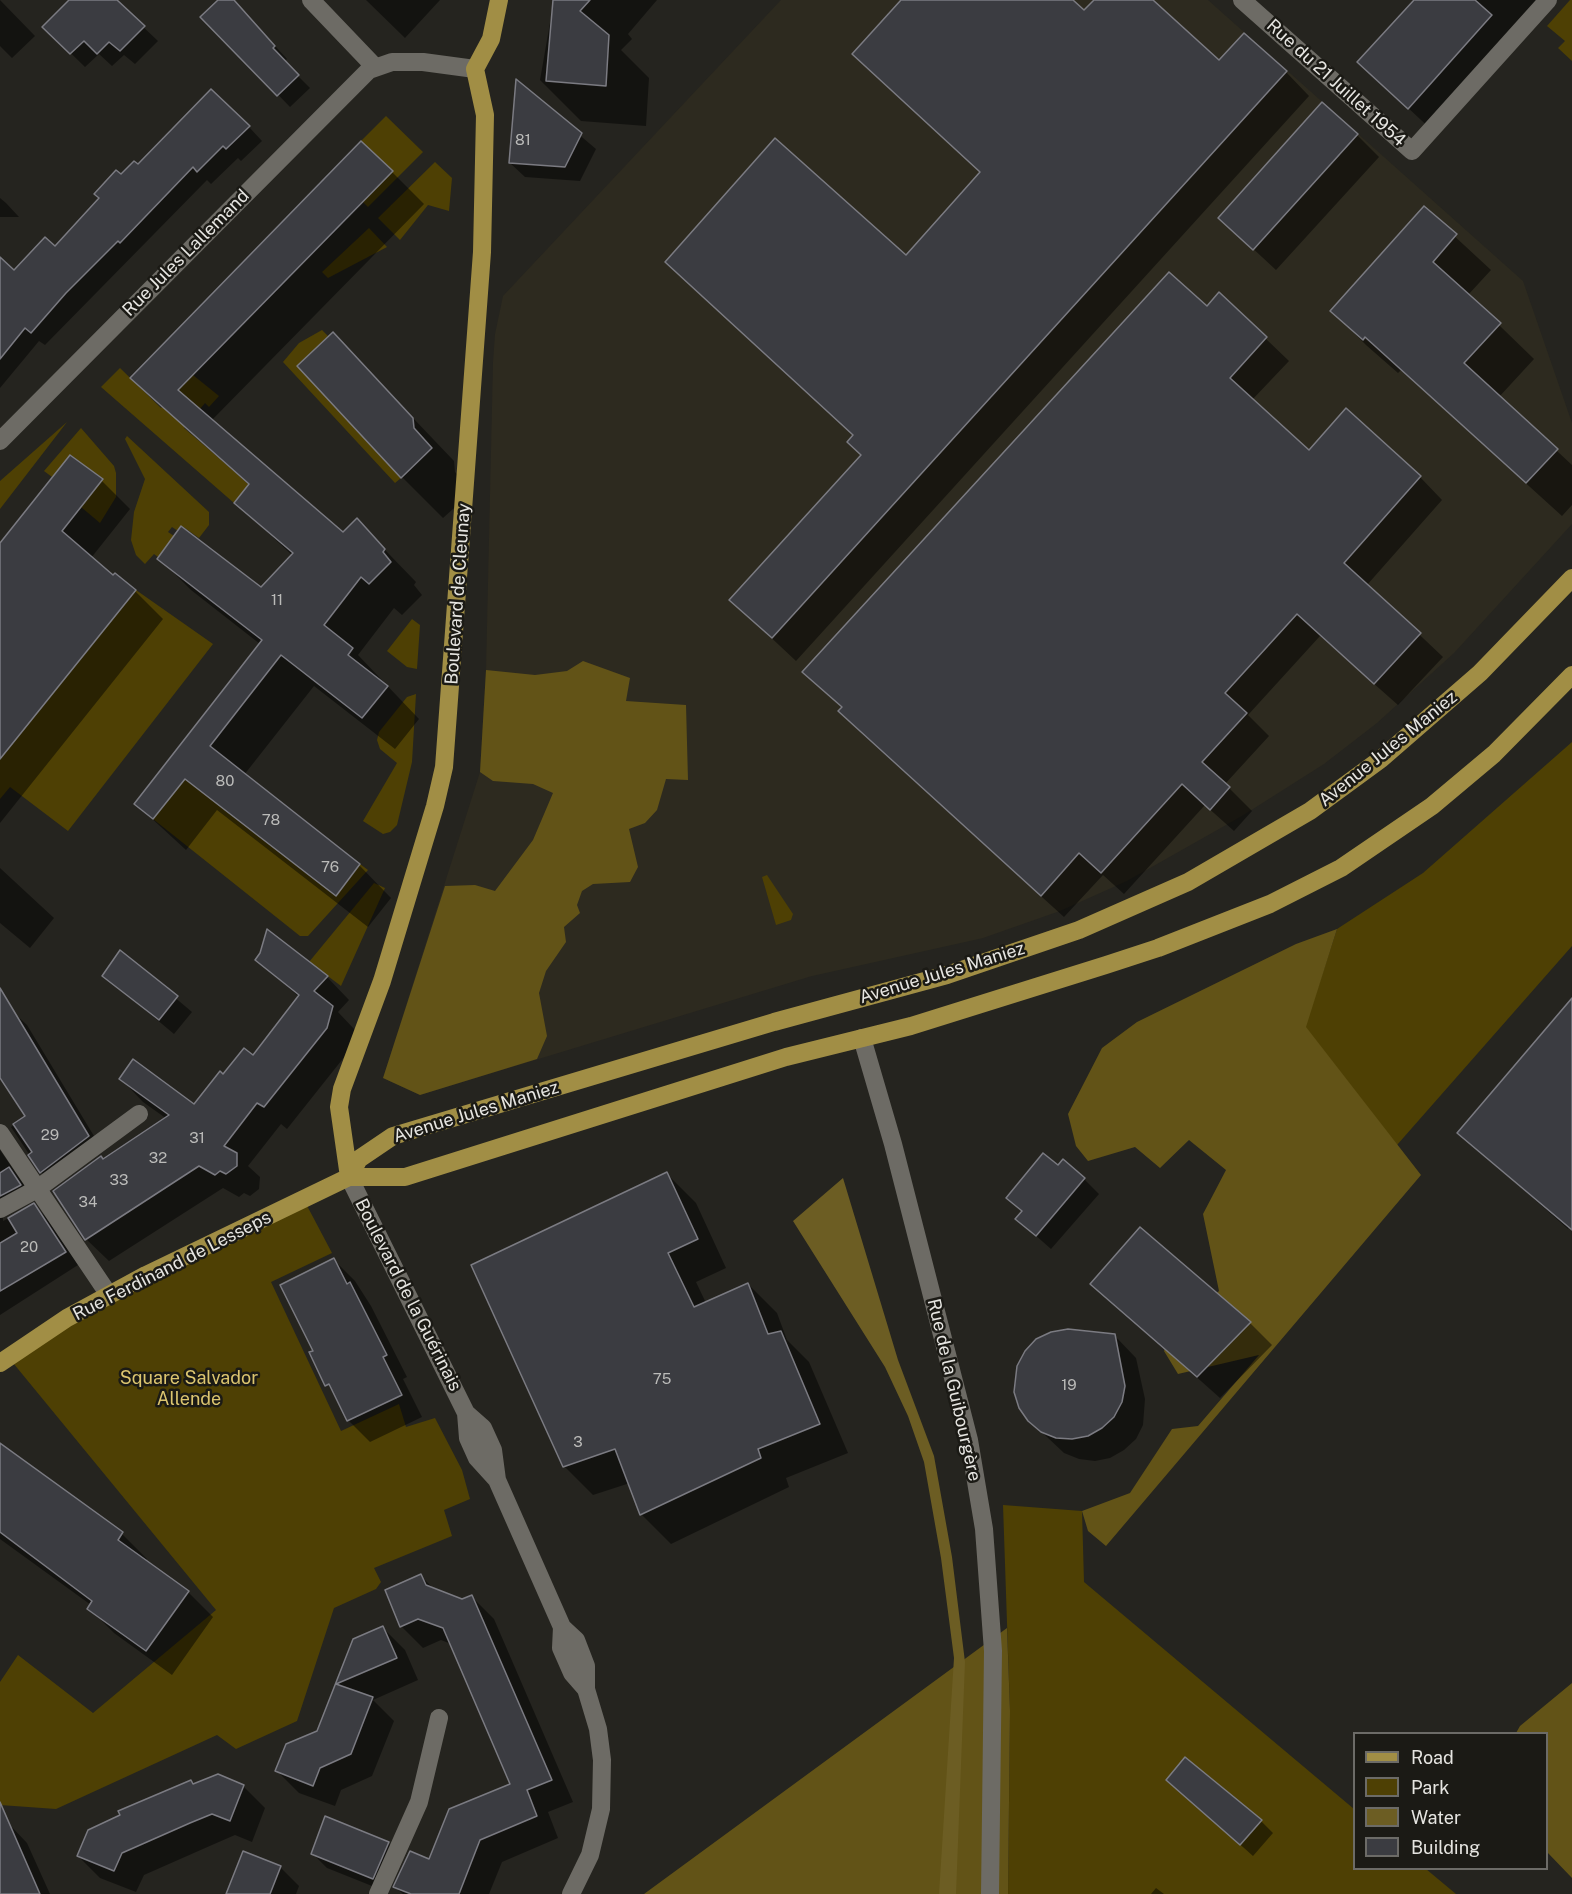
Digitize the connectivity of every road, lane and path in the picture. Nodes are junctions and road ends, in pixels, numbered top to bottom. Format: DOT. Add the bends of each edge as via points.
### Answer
graph roads {
  1 [pos="311,0"];
  2 [pos="499,0"];
  3 [pos="1242,0"];
  4 [pos="1548,0"];
  5 [pos="375,67"];
  6 [pos="475,69"];
  7 [pos="0,441"];
  8 [pos="1572,578"];
  9 [pos="1572,675"];
  10 [pos="862,1038"];
  11 [pos="139,1114"];
  12 [pos="0,1133"];
  13 [pos="349,1177"];
  14 [pos="37,1188"];
  15 [pos="0,1209"];
  16 [pos="109,1295"];
  17 [pos="0,1363"];
  18 [pos="440,1718"];
  19 [pos="378,1894"];
  20 [pos="571,1894"];
  21 [pos="990,1894"];
  1 -- 5 [label="street"];
  2 -- 6 [label="main road" via="491,39"];
  3 -- 4 [label="street, Rue du 21 Juillet 1954" via="1412,151"];
  5 -- 6 [label="street" via="392,62 423,62"];
  5 -- 7 [label="street, Rue Jules Lallemand"];
  6 -- 13 [label="main road, Boulevard de Cleunay" via="485,115 482,252 444,767 382,981 342,1089 339,1107"];
  8 -- 13 [label="main road, Avenue Jules Maniez" via="1480,673 1381,759 1310,811 1188,882 1079,930 948,975 774,1022 393,1136 359,1159"];
  9 -- 10 [label="main road" via="1463,782 1341,868 1270,904 1158,948"];
  10 -- 13 [label="main road" via="786,1057 405,1177"];
  10 -- 21 [label="street, Rue de la Guibourgère" via="969,1440 984,1529 993,1651"];
  11 -- 14 [label="street"];
  12 -- 14 [label="street"];
  13 -- 16 [label="main road, Rue Ferdinand de Lesseps"];
  13 -- 20 [label="street, Boulevard de la Guérinais" via="466,1413 483,1428 493,1450 497,1480 562,1626 576,1640 586,1666 586,1689 602,1760 601,1809 590,1855"];
  14 -- 15 [label="street"];
  14 -- 16 [label="street"];
  16 -- 17 [label="main road, Rue Ferdinand de Lesseps"];
  18 -- 19 [label="street" via="419,1802"];
}
